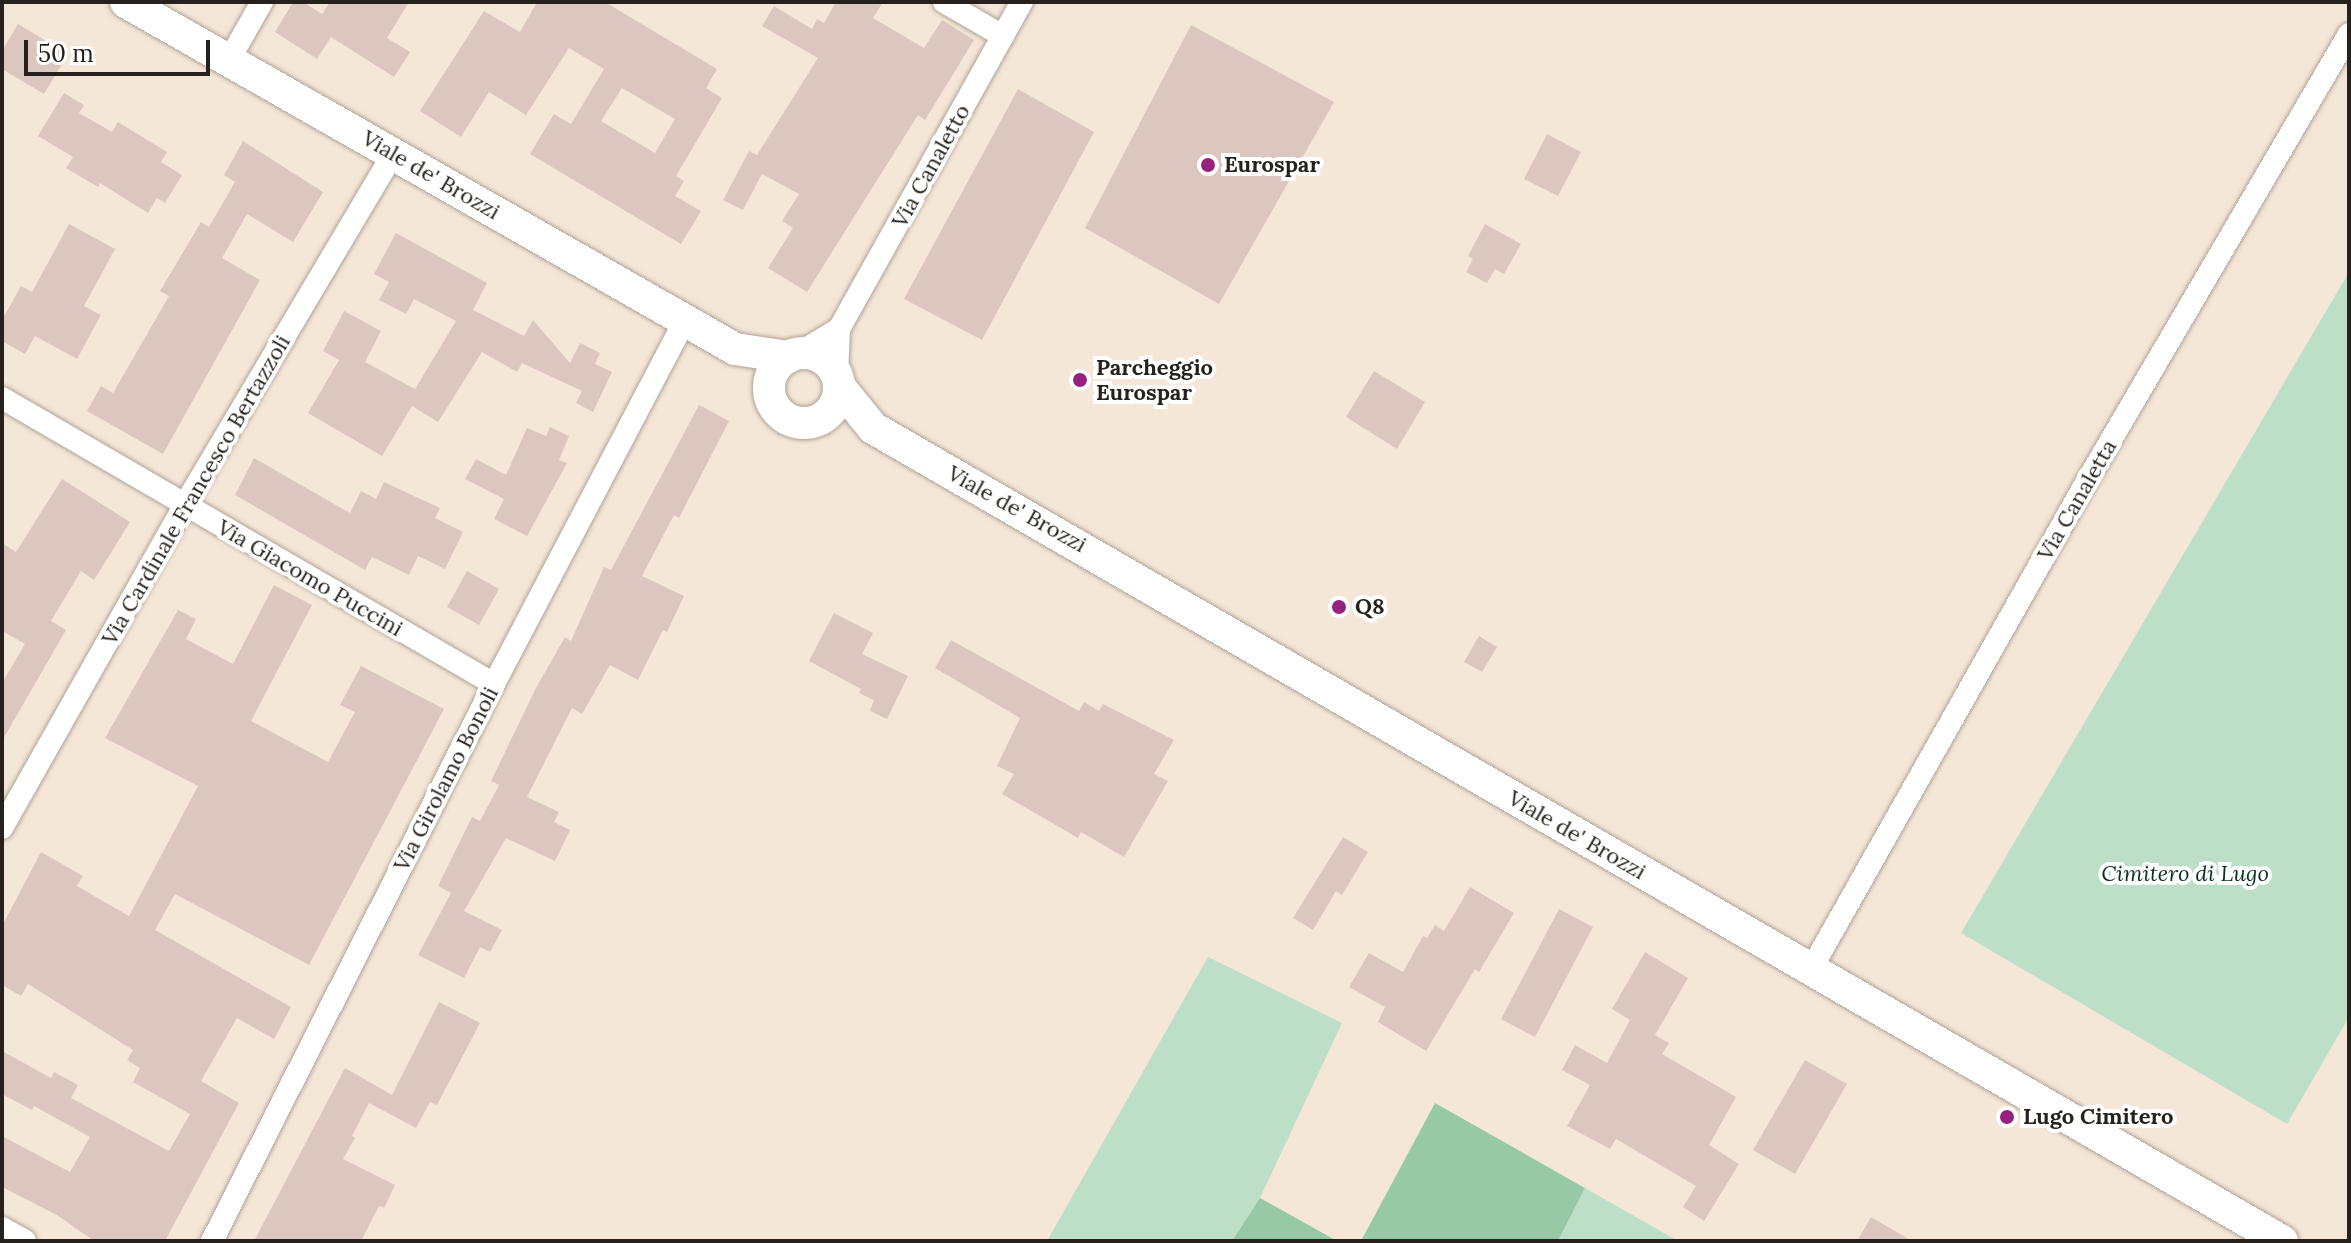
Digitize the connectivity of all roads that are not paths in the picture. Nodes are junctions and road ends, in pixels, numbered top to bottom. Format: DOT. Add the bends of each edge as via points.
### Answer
graph roads {
  1 [pos="126,2"];
  2 [pos="262,2"];
  3 [pos="944,2"];
  4 [pos="1022,2"];
  5 [pos="2349,34"];
  6 [pos="1003,36"];
  7 [pos="229,60"];
  8 [pos="393,154"];
  9 [pos="685,320"];
  10 [pos="839,329"];
  11 [pos="735,349"];
  12 [pos="793,355"];
  13 [pos="838,381"];
  14 [pos="770,397"];
  15 [pos="2,398"];
  16 [pos="815,422"];
  17 [pos="873,428"];
  18 [pos="184,506"];
  19 [pos="494,684"];
  20 [pos="2,828"];
  21 [pos="1810,971"];
  22 [pos="2,1228"];
  23 [pos="25,1241"];
  24 [pos="212,1241"];
  25 [pos="2282,1241"];
  1 -- 7 [label="street, Viale de' Brozzi"];
  2 -- 7 [label="street"];
  3 -- 6 [label="street"];
  4 -- 6 [label="street, Via Canaletto"];
  5 -- 21 [label="street, Via Canaletta" via="2087,481"];
  6 -- 10 [label="street, Via Canaletto"];
  7 -- 8 [label="street, Viale de' Brozzi"];
  8 -- 9 [label="street, Viale de' Brozzi"];
  8 -- 18 [label="street, Via Cardinale Francesco Bertazzoli"];
  9 -- 11 [label="street, Viale de' Brozzi"];
  9 -- 19 [label="street, Via Girolamo Bonoli"];
  10 -- 12 [label="street, Via Canaletto"];
  10 -- 13 [label="street, Via Canaletto"];
  11 -- 12 [label="street, Viale de' Brozzi"];
  11 -- 14 [label="street, Viale de' Brozzi"];
  12 -- 13 [label="street, Viale de' Brozzi" via="822,357"];
  12 -- 14 [label="street" via="772,374"];
  13 -- 16 [label="street" via="833,408"];
  13 -- 17 [label="street, Viale de' Brozzi"];
  14 -- 16 [label="street, Viale de' Brozzi" via="782,416 803,424"];
  15 -- 18 [label="street, Via Giacomo Puccini"];
  16 -- 17 [label="street, Viale de' Brozzi"];
  17 -- 21 [label="street, Viale de' Brozzi"];
  18 -- 19 [label="street, Via Giacomo Puccini"];
  18 -- 20 [label="street, Via Cardinale Francesco Bertazzoli"];
  19 -- 24 [label="street, Via Girolamo Bonoli"];
  21 -- 25 [label="street, Viale de' Brozzi"];
  22 -- 23 [label="street"];
}
